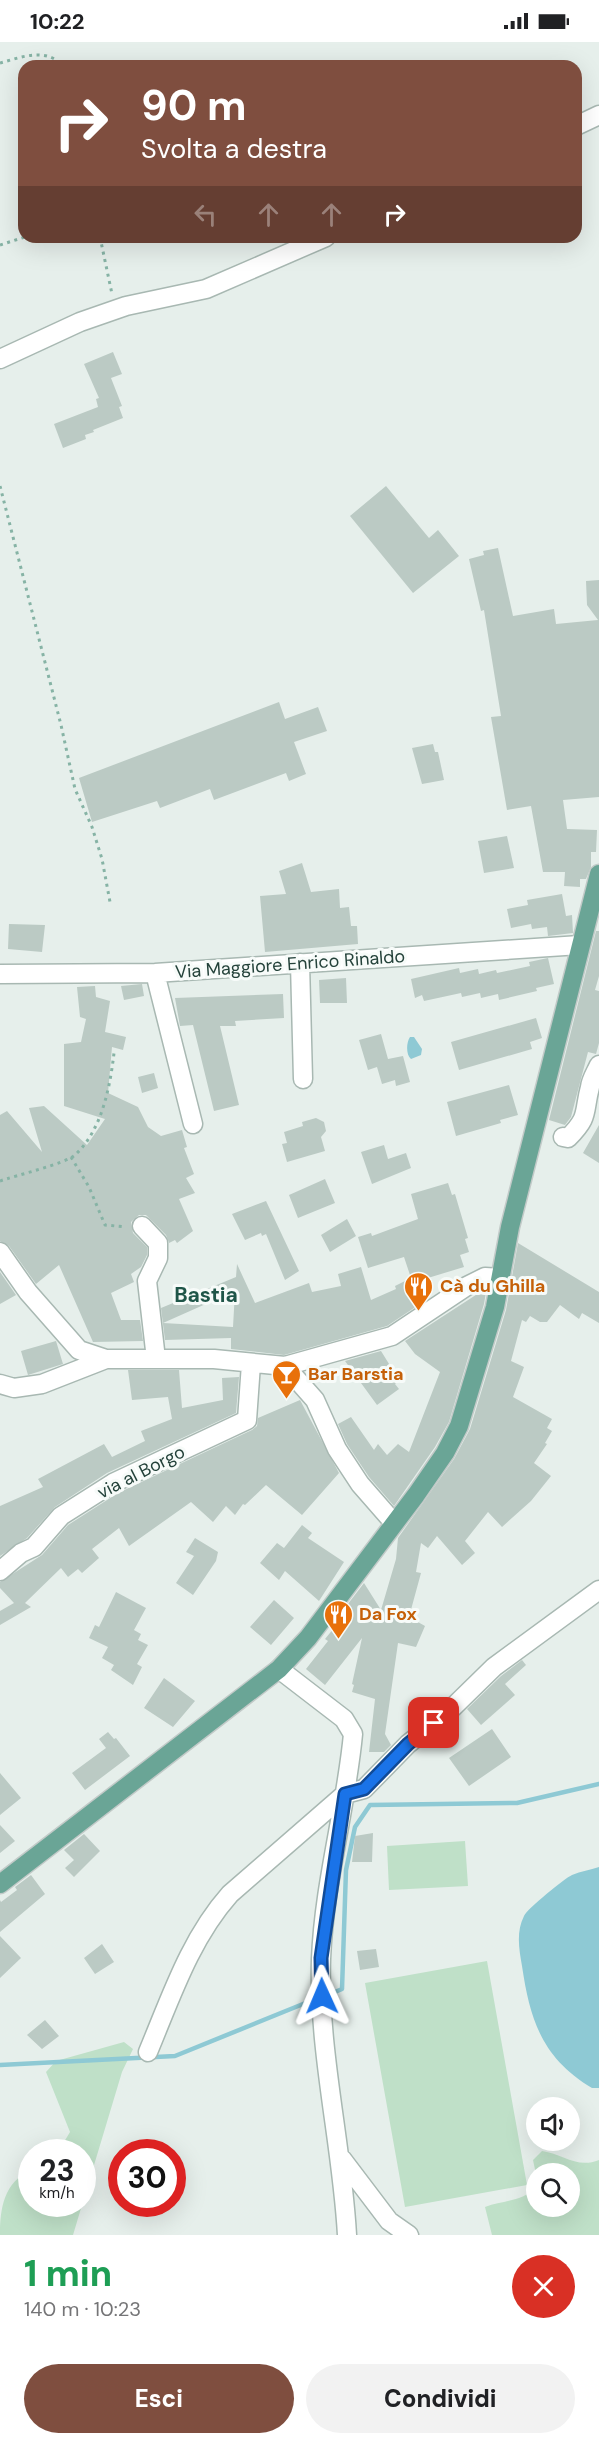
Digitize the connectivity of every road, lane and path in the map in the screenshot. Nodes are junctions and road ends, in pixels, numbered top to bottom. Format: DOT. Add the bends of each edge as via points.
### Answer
graph roads {
  1 [pos="57,60"];
  2 [pos="0,63"];
  3 [pos="599,115"];
  4 [pos="582,123"];
  5 [pos="18,239"];
  6 [pos="101,243"];
  7 [pos="312,243"];
  8 [pos="0,245"];
  9 [pos="116,310"];
  10 [pos="0,360"];
  11 [pos="0,486"];
  12 [pos="599,874"];
  13 [pos="110,902"];
  14 [pos="580,945"];
  15 [pos="300,963"];
  16 [pos="155,973"];
  17 [pos="0,974"];
  18 [pos="114,1053"];
  19 [pos="599,1065"];
  20 [pos="303,1079"];
  21 [pos="194,1124"];
  22 [pos="563,1137"];
  23 [pos="71,1157"];
  24 [pos="0,1181"];
  25 [pos="142,1226"];
  26 [pos="0,1252"];
  27 [pos="501,1278"];
  28 [pos="106,1359"];
  29 [pos="156,1359"];
  30 [pos="251,1364"];
  31 [pos="285,1366"];
  32 [pos="0,1384"];
  33 [pos="394,1523"];
  34 [pos="0,1571"];
  35 [pos="599,1590"];
  36 [pos="279,1669"];
  37 [pos="345,1794"];
  38 [pos="0,1884"];
  39 [pos="148,2052"];
  40 [pos="339,2155"];
  41 [pos="347,2235"];
  42 [pos="409,2235"];
  1 -- 2 [label="path" via="36,54"];
  3 -- 4 [label="street"];
  5 -- 8 [label="path"];
  6 -- 9 [label="path"];
  7 -- 9 [label="street" via="206,289"];
  9 -- 10 [label="street" via="80,322"];
  11 -- 13 [label="path" via="75,789 102,859"];
  12 -- 14 [label="main road"];
  14 -- 15 [label="street, Via Maggiore Enrico Rinaldo"];
  14 -- 27 [label="main road" via="510,1227"];
  15 -- 16 [label="street, Via Maggiore Enrico Rinaldo"];
  15 -- 20 [label="street"];
  16 -- 17 [label="street, Via Maggiore Enrico Rinaldo"];
  16 -- 21 [label="street"];
  18 -- 23 [label="path" via="109,1087 98,1120"];
  19 -- 22 [label="street" via="582,1124 568,1138"];
  23 -- 24 [label="path"];
  23 -- 25 [label="path" via="105,1225"];
  25 -- 29 [label="street" via="158,1243 158,1258 147,1281"];
  26 -- 28 [label="street" via="28,1292 79,1350"];
  27 -- 31 [label="street" via="485,1277 467,1286 392,1336"];
  27 -- 33 [label="main road" via="459,1426 445,1453"];
  28 -- 29 [label="street"];
  28 -- 32 [label="street" via="42,1384 14,1388"];
  29 -- 30 [label="street" via="214,1359"];
  30 -- 31 [label="street"];
  30 -- 34 [label="street, via al Borgo" via="247,1420 113,1483 61,1516 34,1547"];
  31 -- 33 [label="street" via="315,1400 337,1449 360,1484"];
  33 -- 36 [label="main road" via="308,1638"];
  35 -- 37 [label="street" via="494,1667 364,1789"];
  36 -- 37 [label="street" via="344,1719 353,1734"];
  36 -- 38 [label="main road"];
  37 -- 39 [label="street" via="213,1913 187,1957"];
  37 -- 40 [label="street" via="321,1958 322,2033"];
  40 -- 41 [label="street"];
  40 -- 42 [label="street" via="389,2221"];
}
